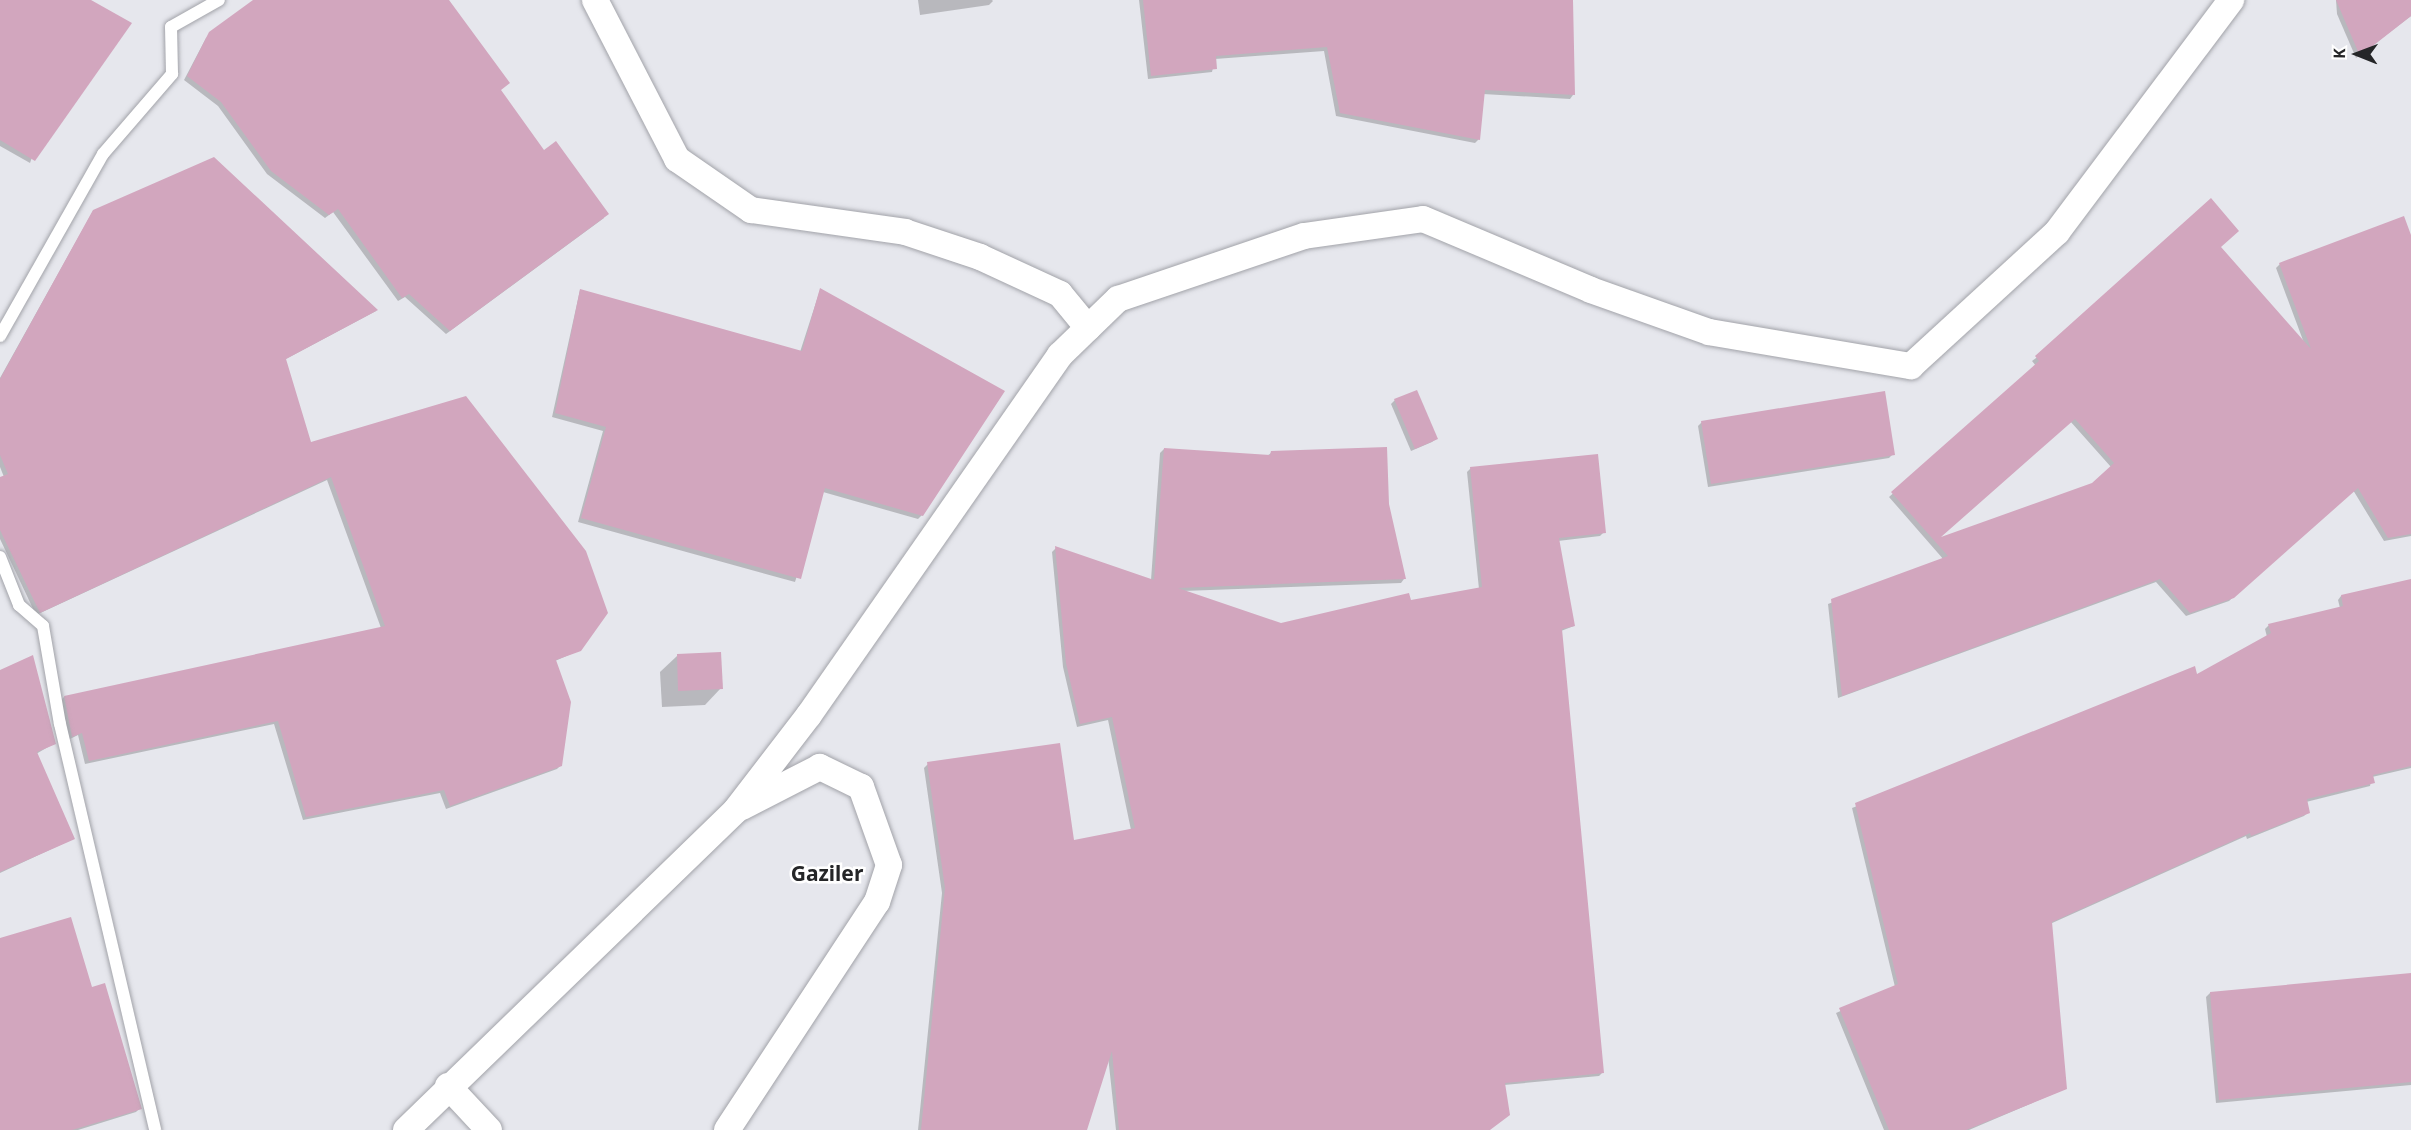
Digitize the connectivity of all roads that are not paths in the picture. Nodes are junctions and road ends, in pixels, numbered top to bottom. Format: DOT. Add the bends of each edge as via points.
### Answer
graph roads {
  1 [pos="219,0"];
  2 [pos="594,0"];
  3 [pos="2231,0"];
  4 [pos="1088,328"];
  5 [pos="0,336"];
  6 [pos="0,557"];
  7 [pos="736,810"];
  8 [pos="448,1086"];
  9 [pos="155,1130"];
  10 [pos="406,1130"];
  11 [pos="489,1130"];
  12 [pos="727,1130"];
  1 -- 5 [label="lane" via="171,27 172,74 103,154"];
  2 -- 4 [label="street" via="676,159 751,210 905,232 980,257 1060,294"];
  3 -- 4 [label="street" via="2057,232 1911,366 1709,332 1591,290 1423,219 1304,236 1118,299"];
  4 -- 7 [label="street" via="1060,355 809,715"];
  6 -- 9 [label="lane" via="19,605 43,626 60,724"];
  7 -- 8 [label="street"];
  7 -- 12 [label="street" via="820,767 861,787 889,865 877,902"];
  8 -- 10 [label="street"];
  8 -- 11 [label="street"];
}
